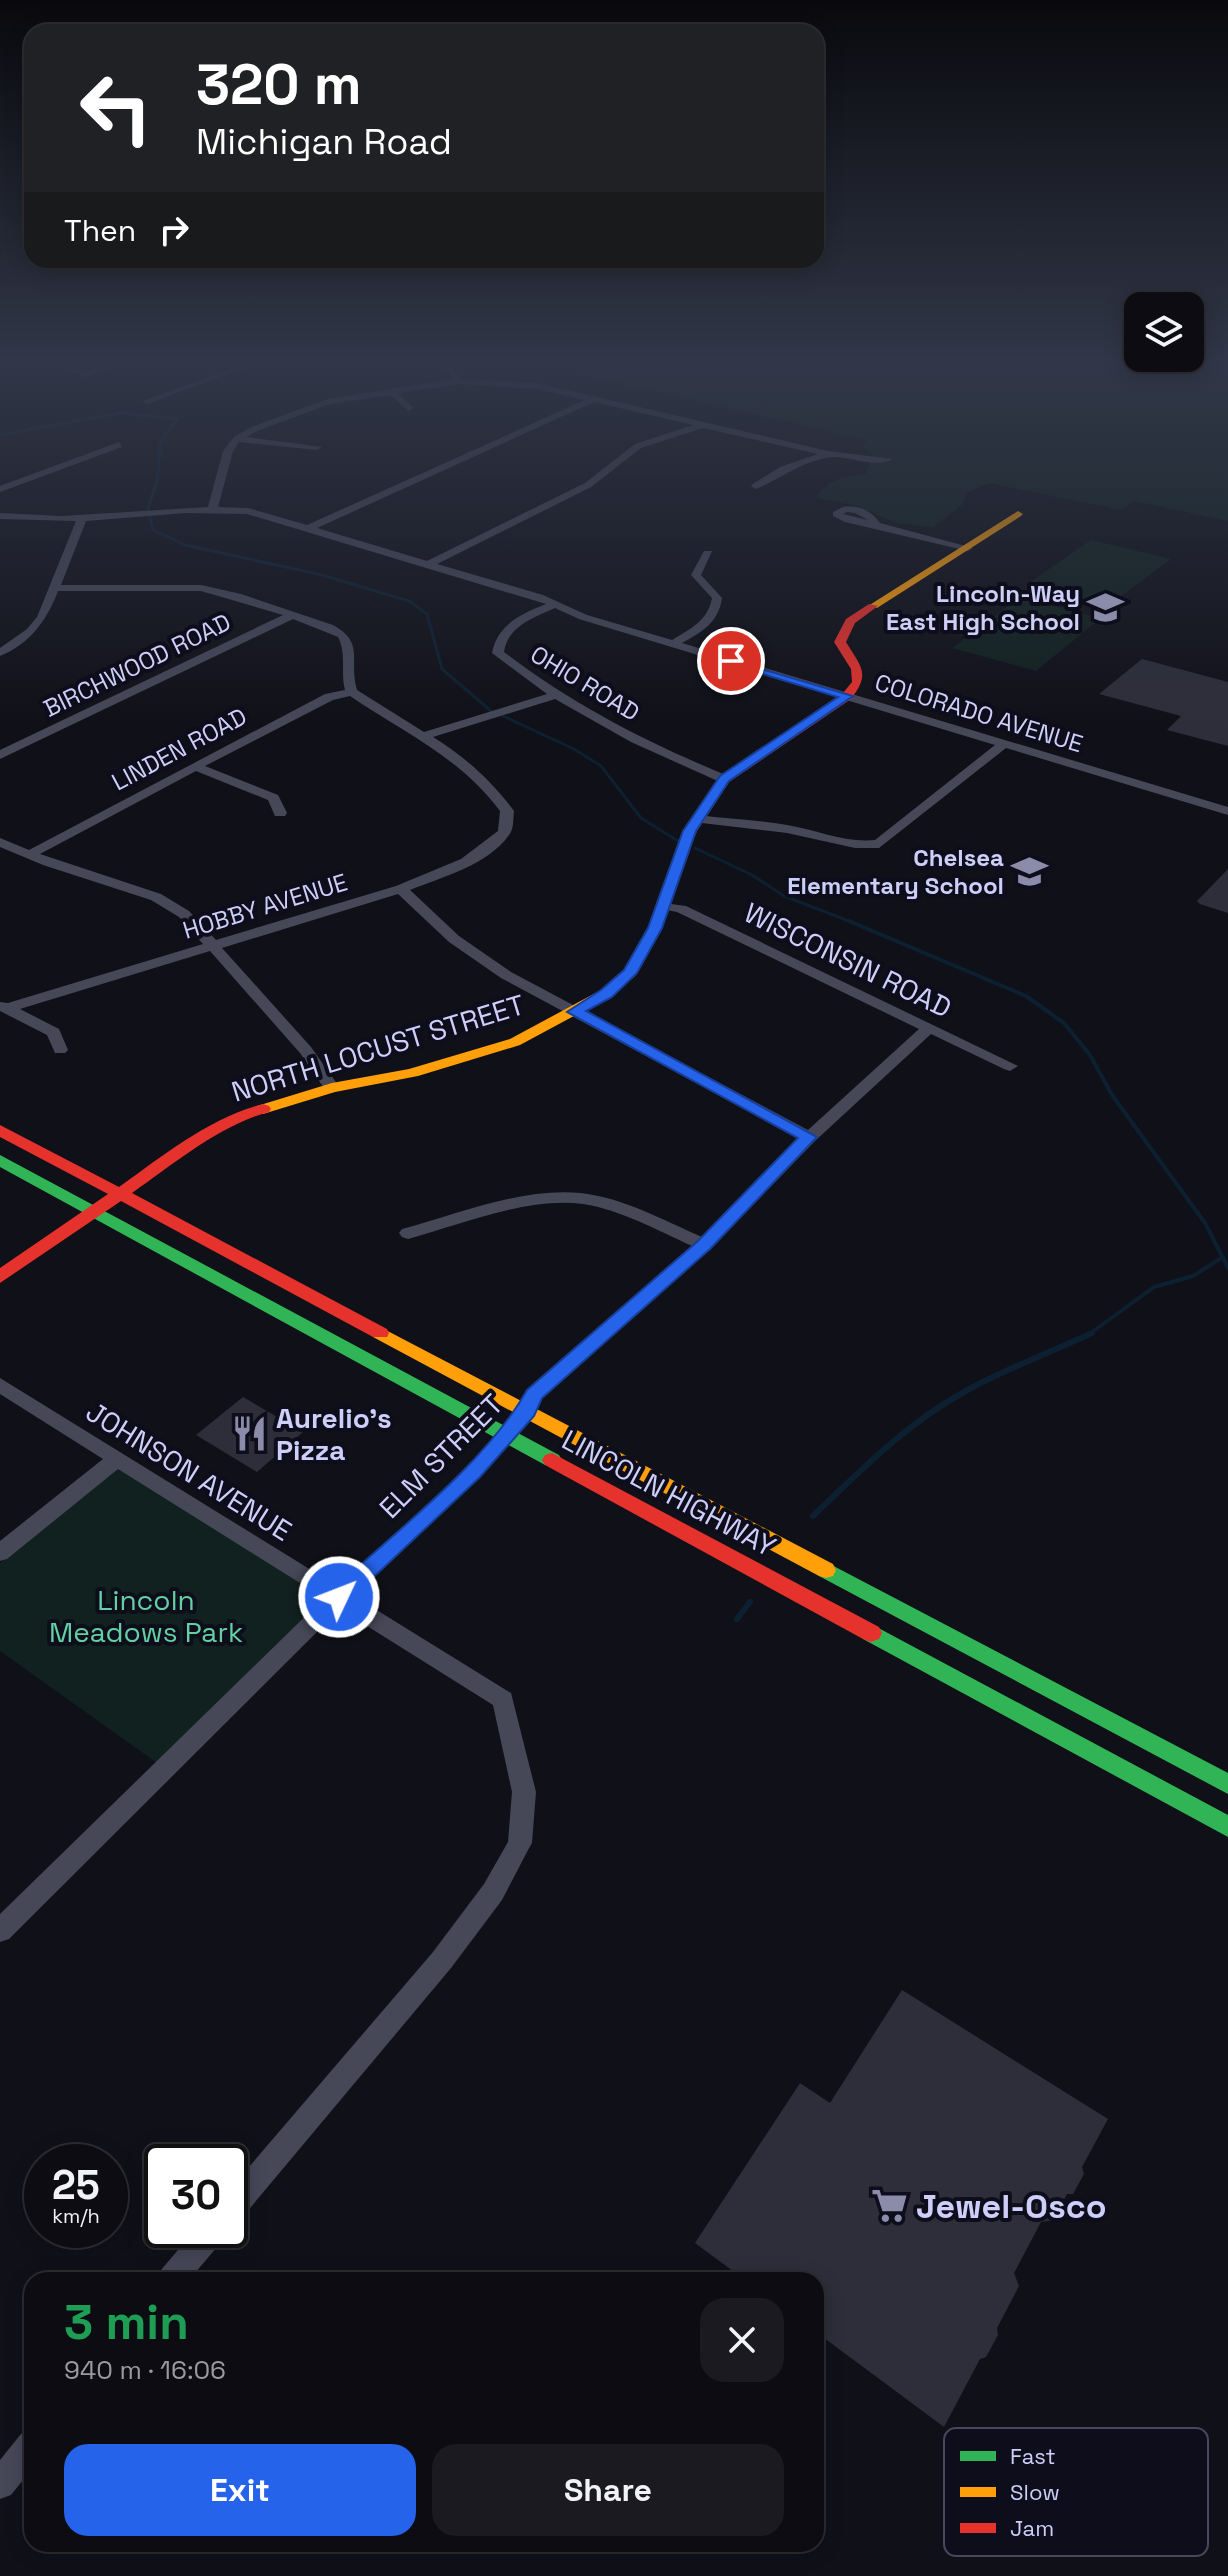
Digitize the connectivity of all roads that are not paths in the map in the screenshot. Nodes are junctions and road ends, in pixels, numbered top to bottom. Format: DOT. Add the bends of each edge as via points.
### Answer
graph roads {
  1 [pos="220,483"];
  2 [pos="408,483"];
  3 [pos="591,483"];
  4 [pos="760,483"];
  5 [pos="756,486"];
  6 [pos="213,508"];
  7 [pos="1018,514"];
  8 [pos="0,516"];
  9 [pos="83,517"];
  10 [pos="876,525"];
  11 [pos="309,528"];
  12 [pos="968,548"];
  13 [pos="708,553"];
  14 [pos="428,564"];
  15 [pos="52,588"];
  16 [pos="553,605"];
  17 [pos="292,615"];
  18 [pos="673,644"];
  19 [pos="0,653"];
  20 [pos="352,692"];
  21 [pos="556,695"];
  22 [pos="847,696"];
  23 [pos="425,736"];
  24 [pos="1003,744"];
  25 [pos="0,755"];
  26 [pos="194,766"];
  27 [pos="724,779"];
  28 [pos="1228,811"];
  29 [pos="280,813"];
  30 [pos="698,819"];
  31 [pos="0,842"];
  32 [pos="31,854"];
  33 [pos="401,889"];
  34 [pos="661,905"];
  35 [pos="211,944"];
  36 [pos="4,1006"];
  37 [pos="574,1012"];
  38 [pos="928,1029"];
  39 [pos="60,1050"];
  40 [pos="1010,1066"];
  41 [pos="332,1088"];
  42 [pos="0,1130"];
  43 [pos="809,1137"];
  44 [pos="0,1160"];
  45 [pos="120,1194"];
  46 [pos="95,1210"];
  47 [pos="408,1233"];
  48 [pos="704,1245"];
  49 [pos="0,1277"];
  50 [pos="0,1385"];
  51 [pos="527,1411"];
  52 [pos="505,1436"];
  53 [pos="117,1459"];
  54 [pos="0,1553"];
  55 [pos="339,1597"];
  56 [pos="1228,1784"];
  57 [pos="1228,1827"];
  58 [pos="0,1931"];
  59 [pos="248,2189"];
  60 [pos="198,2248"];
  61 [pos="178,2272"];
  62 [pos="24,2452"];
  63 [pos="4,2470"];
  1 -- 6 [label="street"];
  2 -- 11 [label="street"];
  3 -- 14 [label="street"];
  4 -- 5 [label="street"];
  6 -- 9 [label="street, COLORADO AVENUE"];
  6 -- 11 [label="street, COLORADO AVENUE" via="248,511"];
  7 -- 12 [label="main road"];
  8 -- 9 [label="street, COLORADO AVENUE"];
  9 -- 15 [label="street"];
  10 -- 12 [label="street"];
  11 -- 14 [label="street, COLORADO AVENUE"];
  12 -- 22 [label="main road" via="850,621 840,642 857,669 858,682"];
  13 -- 18 [label="street" via="696,575 717,598 716,610 709,621"];
  14 -- 16 [label="street, COLORADO AVENUE"];
  15 -- 17 [label="street" via="201,588"];
  15 -- 19 [label="street" via="42,618"];
  16 -- 18 [label="street, COLORADO AVENUE"];
  16 -- 21 [label="street, OHIO ROAD" via="507,629 498,640 498,653"];
  17 -- 20 [label="street" via="343,635 349,647"];
  17 -- 25 [label="street, BIRCHWOOD ROAD"];
  18 -- 22 [label="street, COLORADO AVENUE"];
  20 -- 23 [label="street"];
  20 -- 26 [label="street, LINDEN ROAD" via="329,697"];
  21 -- 23 [label="street"];
  21 -- 27 [label="street, OHIO ROAD" via="666,756"];
  22 -- 24 [label="street, COLORADO AVENUE"];
  22 -- 27 [label="main road, NORTH LOCUST STREET"];
  23 -- 33 [label="street, HOBBY AVENUE" via="493,789 507,811 505,832 466,862"];
  24 -- 28 [label="street, COLORADO AVENUE"];
  24 -- 30 [label="street" via="879,844 860,847 789,829"];
  26 -- 29 [label="street" via="273,798"];
  26 -- 32 [label="street, LINDEN ROAD"];
  27 -- 30 [label="main road, NORTH LOCUST STREET"];
  30 -- 34 [label="main road, NORTH LOCUST STREET"];
  31 -- 32 [label="street"];
  32 -- 35 [label="street" via="162,898"];
  33 -- 35 [label="street, HOBBY AVENUE"];
  33 -- 37 [label="street" via="469,950"];
  34 -- 37 [label="main road, NORTH LOCUST STREET" via="655,928 630,973"];
  34 -- 38 [label="street, WISCONSIN ROAD" via="681,909"];
  35 -- 36 [label="street, HOBBY AVENUE"];
  35 -- 41 [label="street" via="306,1050"];
  36 -- 39 [label="street" via="54,1032"];
  37 -- 41 [label="main road, NORTH LOCUST STREET" via="491,1049 412,1073"];
  37 -- 43 [label="street"];
  38 -- 40 [label="street, WISCONSIN ROAD"];
  38 -- 43 [label="street, ELM STREET"];
  41 -- 45 [label="main road, NORTH LOCUST STREET" via="267,1105 222,1125"];
  42 -- 45 [label="main road, LINCOLN HIGHWAY"];
  43 -- 48 [label="street, ELM STREET"];
  44 -- 46 [label="main road, LINCOLN HIGHWAY"];
  45 -- 46 [label="main road, NORTH LOCUST STREET"];
  45 -- 51 [label="main road, LINCOLN HIGHWAY"];
  46 -- 49 [label="main road, NORTH LOCUST STREET"];
  46 -- 52 [label="main road, LINCOLN HIGHWAY"];
  47 -- 48 [label="street" via="524,1203 580,1198 631,1212"];
  48 -- 51 [label="street, ELM STREET" via="534,1395"];
  50 -- 53 [label="street, JOHNSON AVENUE"];
  51 -- 52 [label="street, ELM STREET"];
  51 -- 56 [label="main road, LINCOLN HIGHWAY"];
  52 -- 55 [label="street, ELM STREET"];
  52 -- 57 [label="main road, LINCOLN HIGHWAY"];
  53 -- 54 [label="street"];
  53 -- 55 [label="street, JOHNSON AVENUE"];
  55 -- 58 [label="street, ELM STREET"];
  55 -- 59 [label="street, JOHNSON AVENUE" via="503,1700 524,1792 520,1843 493,1892 442,1960"];
  60 -- 61 [label="street"];
  62 -- 63 [label="street"];
}
